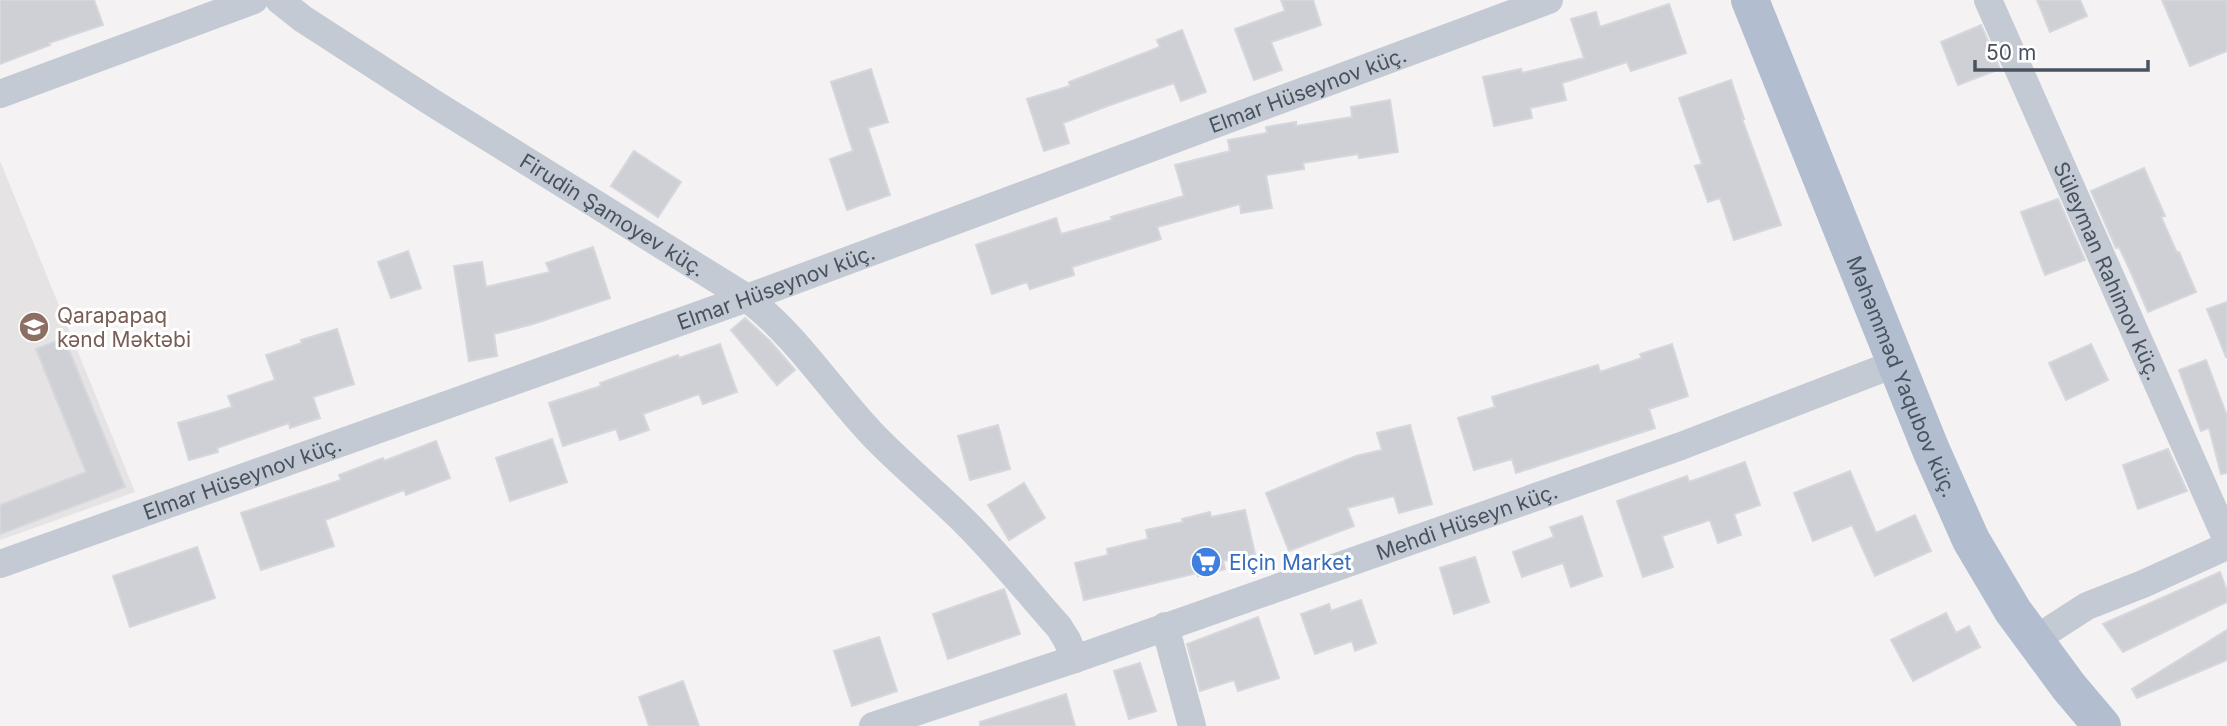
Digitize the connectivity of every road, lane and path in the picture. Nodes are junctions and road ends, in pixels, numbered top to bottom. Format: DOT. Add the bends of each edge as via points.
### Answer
graph roads {
  1 [pos="254,0"];
  2 [pos="279,0"];
  3 [pos="1549,0"];
  4 [pos="1750,0"];
  5 [pos="1987,0"];
  6 [pos="0,94"];
  7 [pos="747,298"];
  8 [pos="1897,363"];
  9 [pos="2227,540"];
  10 [pos="2227,546"];
  11 [pos="0,564"];
  12 [pos="1165,626"];
  13 [pos="2034,640"];
  14 [pos="1075,659"];
  15 [pos="873,726"];
  16 [pos="1192,726"];
  17 [pos="2102,726"];
  1 -- 6 [label="street"];
  2 -- 7 [label="street, Firudin Şamoyev küç." via="433,103"];
  3 -- 7 [label="street, Elmar Hüseynov küç."];
  4 -- 8 [label="main road, Məhəmməd Yaqubov küç."];
  5 -- 9 [label="street, Süleyman Rahimov küç."];
  7 -- 11 [label="street, Elmar Hüseynov küç."];
  7 -- 14 [label="street, Firudin Şamoyev küç." via="785,330 871,433 965,522 1059,627"];
  8 -- 12 [label="street, Mehdi Hüseyn küç." via="1681,446"];
  8 -- 13 [label="main road, Məhəmməd Yaqubov küç." via="1971,540"];
  10 -- 13 [label="street" via="2087,606"];
  12 -- 14 [label="street, Mehdi Hüseyn küç."];
  12 -- 16 [label="street"];
  13 -- 17 [label="main road, Məhəmməd Yaqubov küç."];
  14 -- 15 [label="street, Mehdi Hüseyn küç."];
}
